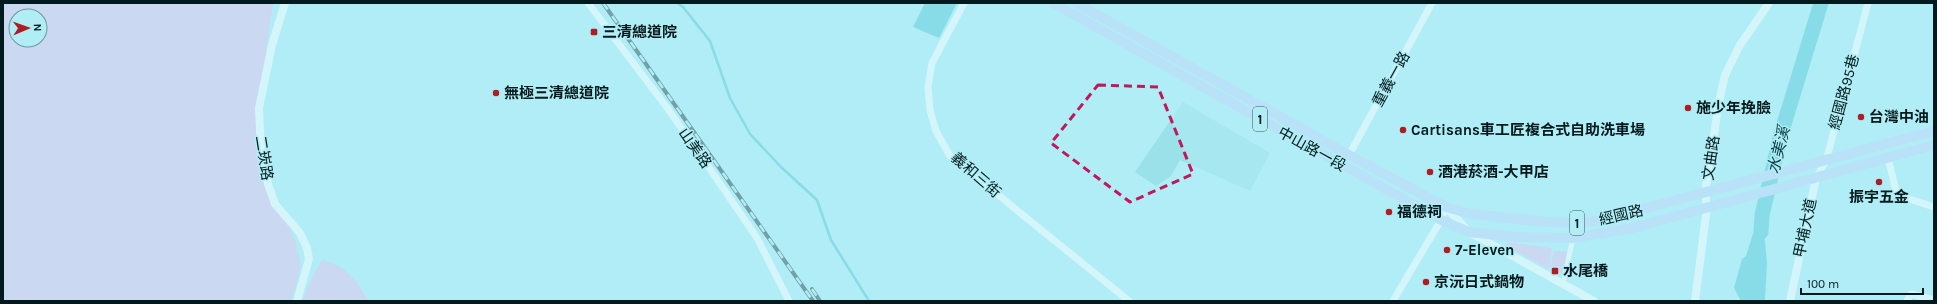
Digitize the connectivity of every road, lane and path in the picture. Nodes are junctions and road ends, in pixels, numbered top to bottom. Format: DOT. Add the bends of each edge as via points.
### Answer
graph roads {
  1 [pos="285,3"];
  2 [pos="588,3"];
  3 [pos="964,3"];
  4 [pos="1053,3"];
  5 [pos="1076,3"];
  6 [pos="1432,3"];
  7 [pos="1769,3"];
  8 [pos="1868,3"];
  9 [pos="1934,131"];
  10 [pos="1934,145"];
  11 [pos="1349,155"];
  12 [pos="1888,158"];
  13 [pos="1826,161"];
  14 [pos="1816,178"];
  15 [pos="1705,193"];
  16 [pos="1934,206"];
  17 [pos="1446,207"];
  18 [pos="1707,208"];
  19 [pos="1441,220"];
  20 [pos="1469,232"];
  21 [pos="1573,238"];
  22 [pos="1563,283"];
  23 [pos="1396,300"];
  24 [pos="1934,300"];
  25 [pos="297,301"];
  26 [pos="789,301"];
  27 [pos="1129,301"];
  28 [pos="1594,301"];
  29 [pos="1695,301"];
  30 [pos="1790,301"];
  31 [pos="1907,301"];
  1 -- 25 [label="street, 二崁路" via="272,45 259,108 261,152 268,184 275,204 300,233 308,248 310,259"];
  2 -- 26 [label="street, 山美路" via="668,109 757,238"];
  3 -- 27 [label="street, 義和三街" via="932,63 928,87 930,110 936,131 950,156"];
  4 -- 19 [label="main road, 中山路一段 / 1"];
  5 -- 11 [label="main road, 中山路一段 / 1"];
  6 -- 11 [label="street, 重義一路"];
  7 -- 15 [label="street, 文曲路" via="1740,45 1725,75"];
  8 -- 13 [label="street, 經國路95巷"];
  9 -- 13 [label="main road, 1"];
  10 -- 12 [label="main road, 1"];
  11 -- 17 [label="main road, 中山路一段 / 1"];
  12 -- 14 [label="main road, 1"];
  12 -- 16 [label="street" via="1897,195"];
  13 -- 14 [label="street, 經國路95巷"];
  13 -- 15 [label="main road, 經國路 / 1"];
  14 -- 18 [label="main road, 經國路 / 1"];
  14 -- 30 [label="street, 甲埔大道"];
  15 -- 17 [label="main road, 經國路 / 1" via="1598,221 1573,224 1471,214"];
  15 -- 18 [label="street, 文曲路"];
  17 -- 19 [label="street"];
  17 -- 20 [label="street, 中山路一段"];
  18 -- 21 [label="main road, 經國路 / 1" via="1633,228"];
  18 -- 29 [label="street, 文曲路"];
  19 -- 20 [label="main road, 中山路一段 / 1"];
  19 -- 23 [label="street"];
  20 -- 21 [label="main road, 經國路 / 1" via="1514,237"];
  20 -- 22 [label="street, 中山路一段"];
  21 -- 22 [label="street"];
  22 -- 28 [label="street, 中山路一段"];
  24 -- 31 [label="street" via="1910,294"];
}
